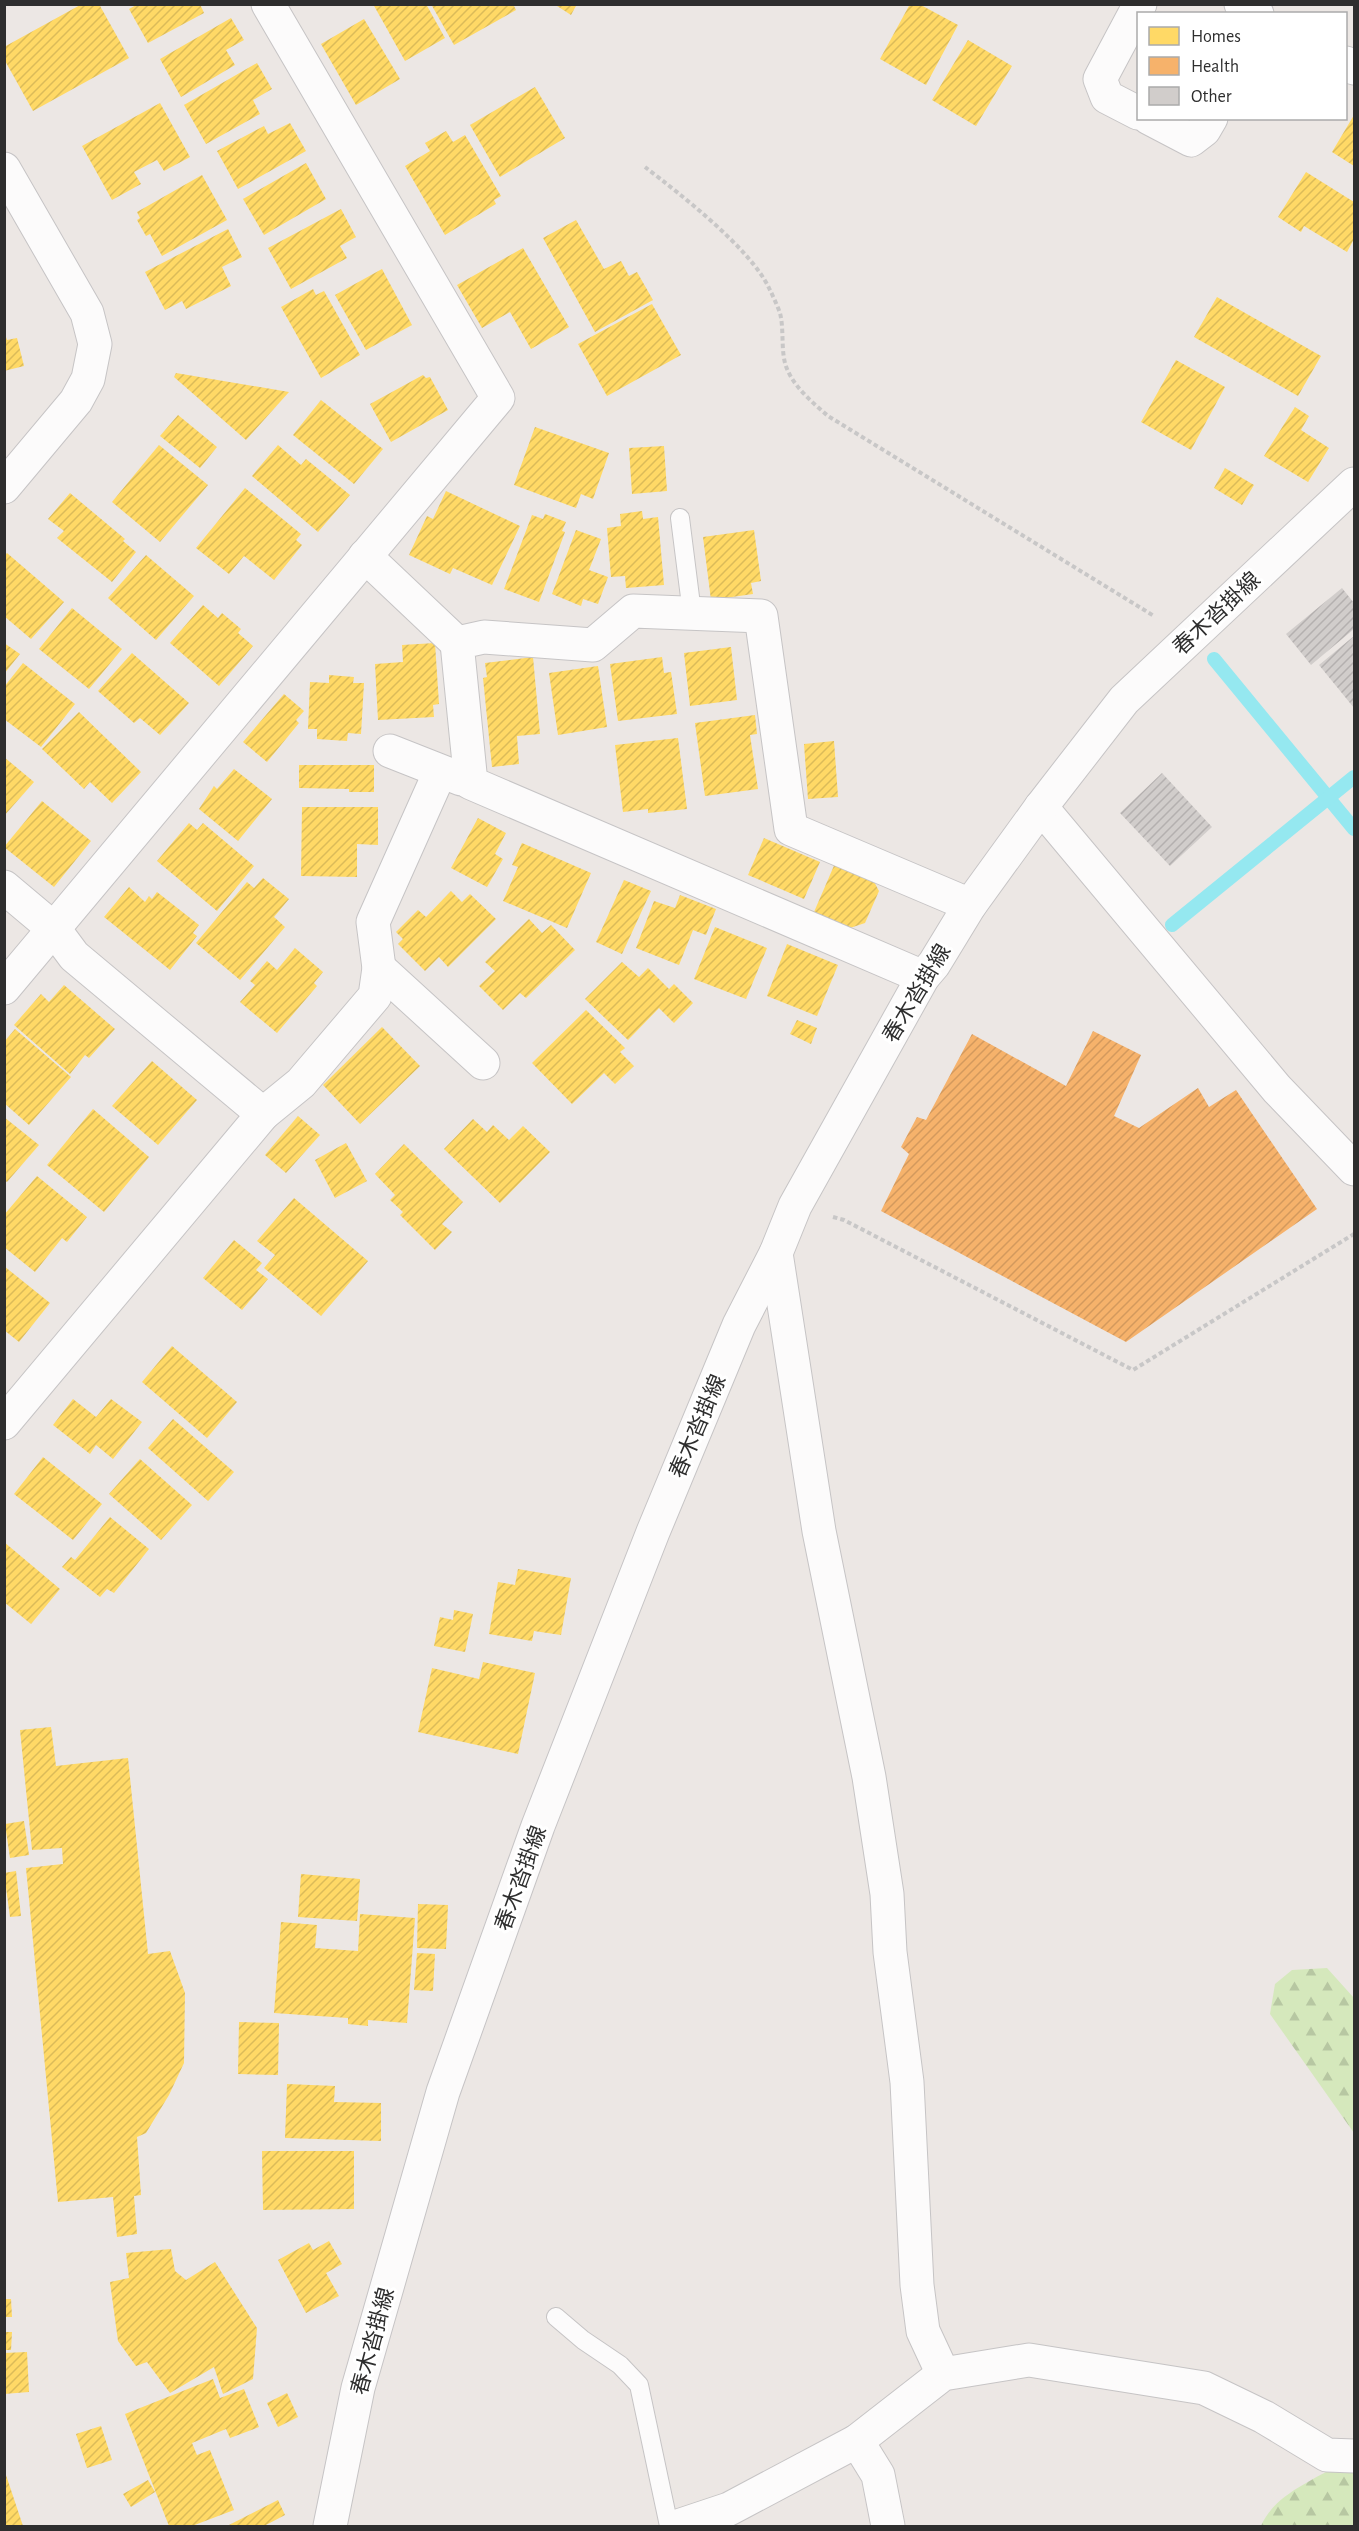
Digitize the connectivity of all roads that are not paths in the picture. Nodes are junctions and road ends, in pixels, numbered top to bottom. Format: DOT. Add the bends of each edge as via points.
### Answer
graph roads {
  1 [pos="268,4"];
  2 [pos="1140,4"];
  3 [pos="1241,4"];
  4 [pos="1254,12"];
  5 [pos="1137,112"];
  6 [pos="1153,120"];
  7 [pos="1210,120"];
  8 [pos="4,169"];
  9 [pos="1354,483"];
  10 [pos="4,487"];
  11 [pos="680,518"];
  12 [pos="365,556"];
  13 [pos="692,613"];
  14 [pos="458,643"];
  15 [pos="390,751"];
  16 [pos="440,772"];
  17 [pos="471,783"];
  18 [pos="1041,807"];
  19 [pos="4,887"];
  20 [pos="970,905"];
  21 [pos="54,929"];
  22 [pos="379,968"];
  23 [pos="923,977"];
  24 [pos="4,988"];
  25 [pos="483,1063"];
  26 [pos="263,1114"];
  27 [pos="1354,1169"];
  28 [pos="776,1253"];
  29 [pos="4,1423"];
  30 [pos="556,2317"];
  31 [pos="943,2374"];
  32 [pos="857,2441"];
  33 [pos="1354,2456"];
  34 [pos="330,2526"];
  35 [pos="669,2526"];
  36 [pos="678,2526"];
  37 [pos="888,2526"];
  1 -- 12 [label="street" via="498,398"];
  2 -- 5 [label="street" via="1100,80 1107,97"];
  3 -- 4 [label="street"];
  6 -- 7 [label="street" via="1191,140"];
  8 -- 10 [label="street" via="87,313 95,344 88,379 76,401"];
  9 -- 18 [label="street, 春木沓掛線" via="1124,700"];
  11 -- 13 [label="lane"];
  12 -- 14 [label="street"];
  12 -- 21 [label="street"];
  13 -- 14 [label="street" via="633,611 593,645 484,637"];
  13 -- 20 [label="street" via="761,616 791,829"];
  14 -- 17 [label="street"];
  15 -- 16 [label="street"];
  16 -- 17 [label="street"];
  16 -- 22 [label="street" via="373,922"];
  17 -- 23 [label="street"];
  18 -- 20 [label="street, 春木沓掛線"];
  18 -- 27 [label="street" via="1277,1089"];
  19 -- 21 [label="street"];
  20 -- 23 [label="street, 春木沓掛線"];
  21 -- 24 [label="street"];
  21 -- 26 [label="street" via="74,956"];
  22 -- 25 [label="street"];
  22 -- 26 [label="street" via="375,996 301,1083"];
  23 -- 28 [label="street, 春木沓掛線" via="795,1206"];
  26 -- 29 [label="street"];
  28 -- 31 [label="street" via="819,1532 869,1777 887,1893 890,1952 907,2082 917,2285 923,2331"];
  28 -- 34 [label="street, 春木沓掛線" via="739,1325 652,1532 538,1826 443,2092 358,2388"];
  30 -- 35 [label="lane" via="620,2365 639,2385"];
  31 -- 32 [label="street"];
  31 -- 33 [label="street" via="1029,2360 1204,2388 1264,2417 1327,2455"];
  32 -- 36 [label="street" via="729,2509"];
  32 -- 37 [label="street" via="878,2475"];
}
